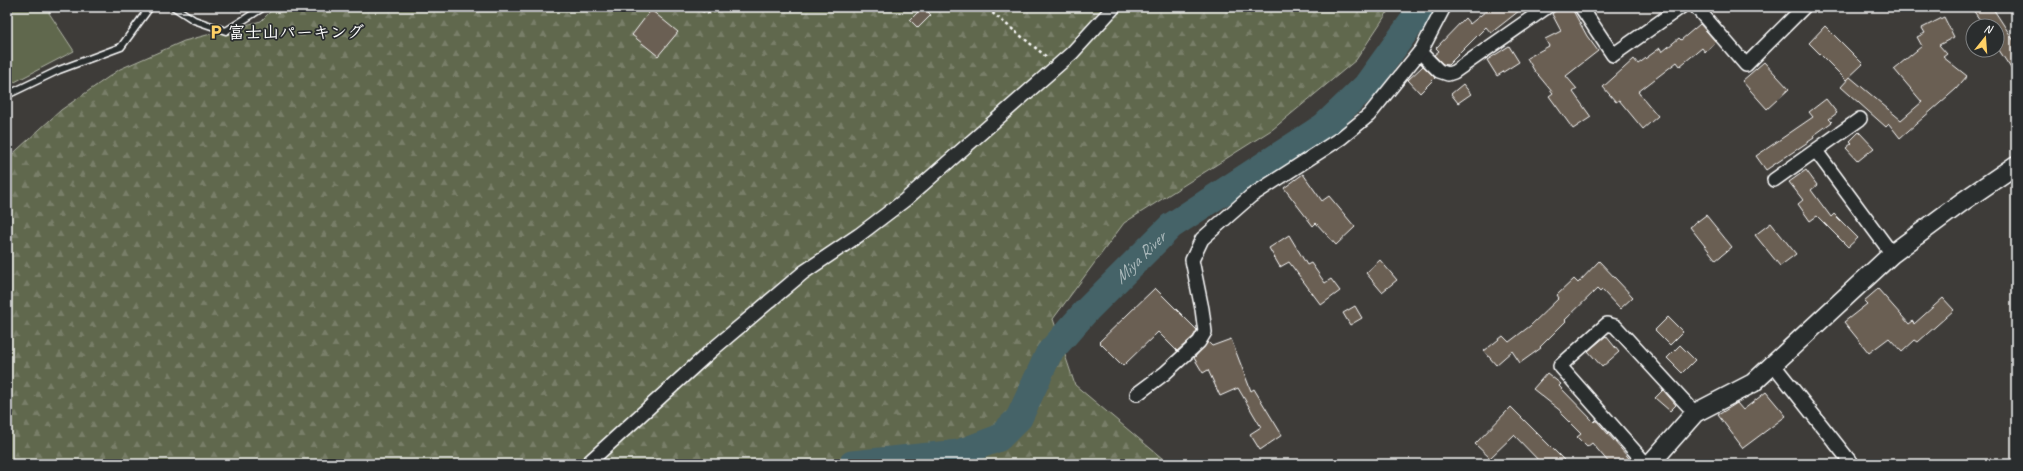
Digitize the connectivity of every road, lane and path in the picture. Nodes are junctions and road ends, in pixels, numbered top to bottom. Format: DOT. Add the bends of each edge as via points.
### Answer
graph roads {
  1 [pos="150,7"];
  2 [pos="174,7"];
  3 [pos="264,7"];
  4 [pos="690,7"];
  5 [pos="731,7"];
  6 [pos="982,7"];
  7 [pos="1114,7"];
  8 [pos="1444,7"];
  9 [pos="1547,7"];
  10 [pos="1581,7"];
  11 [pos="1680,7"];
  12 [pos="1696,7"];
  13 [pos="1804,7"];
  14 [pos="1420,52"];
  15 [pos="1058,66"];
  16 [pos="7,95"];
  17 [pos="1860,119"];
  18 [pos="1816,150"];
  19 [pos="2016,165"];
  20 [pos="1774,180"];
  21 [pos="1892,254"];
  22 [pos="1773,364"];
  23 [pos="1137,394"];
  24 [pos="1695,414"];
  25 [pos="587,464"];
  26 [pos="1646,464"];
  27 [pos="1650,464"];
  28 [pos="1852,464"];
  1 -- 16 [label="lane" via="121,47 59,70"];
  2 -- 3 [label="lane" via="194,20 226,31"];
  4 -- 5 [label="path" via="710,13"];
  6 -- 15 [label="path"];
  7 -- 15 [label="street"];
  8 -- 14 [label="street"];
  9 -- 14 [label="street" via="1454,72 1448,74 1439,71"];
  10 -- 11 [label="street" via="1613,55"];
  12 -- 13 [label="street" via="1746,65"];
  14 -- 23 [label="street" via="1369,115 1341,138 1251,196 1202,239 1192,260 1205,332 1199,342"];
  15 -- 25 [label="street" via="905,200 804,272 712,350"];
  17 -- 18 [label="street"];
  18 -- 20 [label="street"];
  18 -- 21 [label="street"];
  19 -- 21 [label="street"];
  21 -- 22 [label="street"];
  22 -- 24 [label="street" via="1753,383"];
  22 -- 28 [label="street"];
  24 -- 26 [label="street" via="1615,326 1606,324 1560,366"];
  24 -- 27 [label="street"];
}
